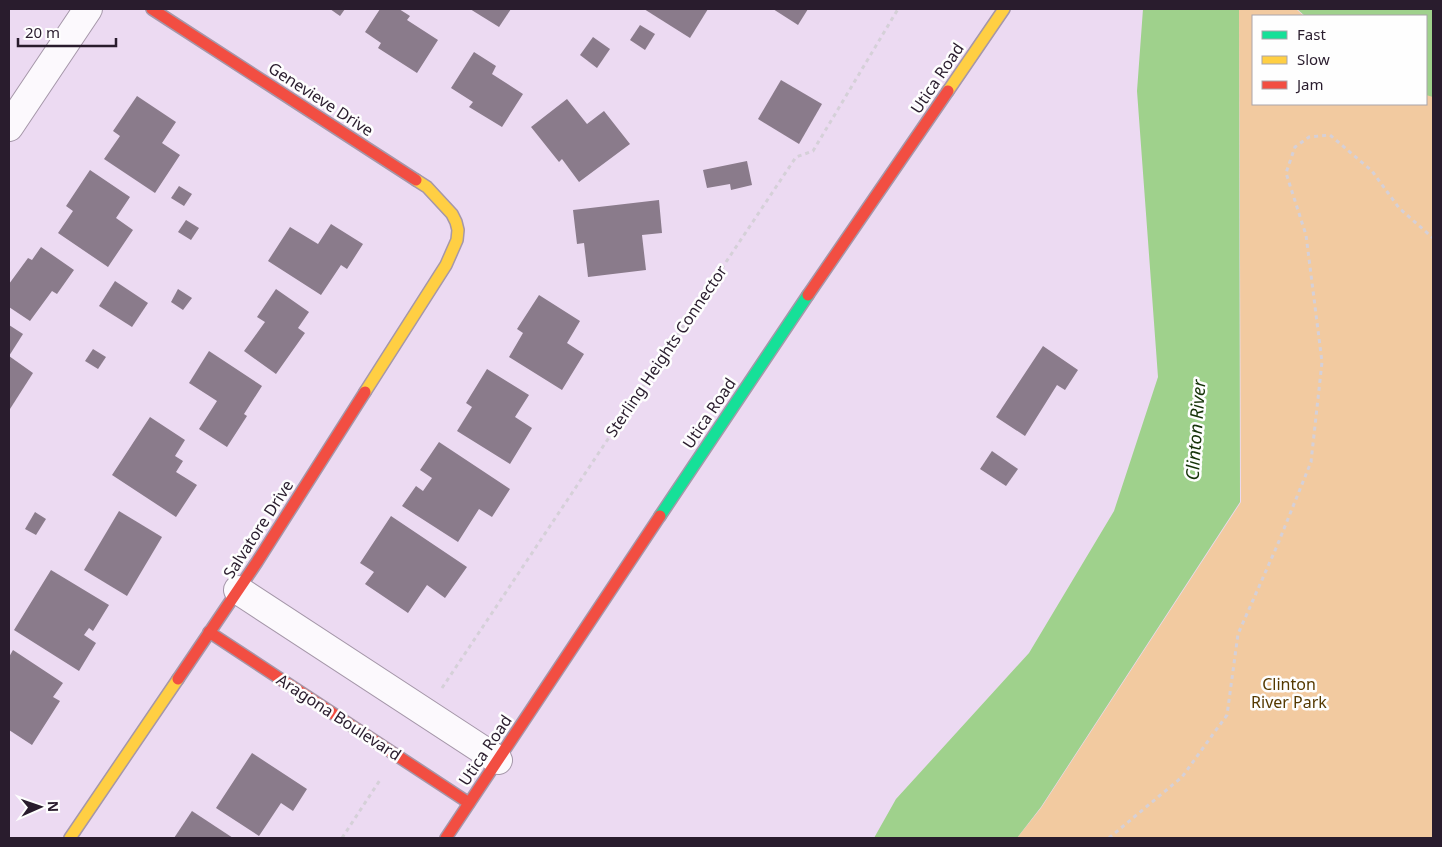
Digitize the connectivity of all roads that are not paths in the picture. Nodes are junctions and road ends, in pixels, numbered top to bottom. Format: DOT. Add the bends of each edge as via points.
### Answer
graph roads {
  1 [pos="88,9"];
  2 [pos="152,9"];
  3 [pos="1004,9"];
  4 [pos="9,127"];
  5 [pos="459,230"];
  6 [pos="238,590"];
  7 [pos="209,632"];
  8 [pos="498,760"];
  9 [pos="469,803"];
  10 [pos="70,838"];
  11 [pos="446,838"];
  1 -- 4 [label="street"];
  2 -- 5 [label="street, Genevieve Drive" via="427,187 454,215"];
  3 -- 8 [label="street, Utica Road" via="765,357"];
  5 -- 6 [label="street, Salvatore Drive" via="457,244 446,265"];
  6 -- 7 [label="street, Salvatore Drive"];
  6 -- 8 [label="street"];
  7 -- 9 [label="street, Aragona Boulevard"];
  7 -- 10 [label="street, Salvatore Drive"];
  8 -- 9 [label="street, Utica Road"];
  9 -- 11 [label="street, Utica Road"];
}
